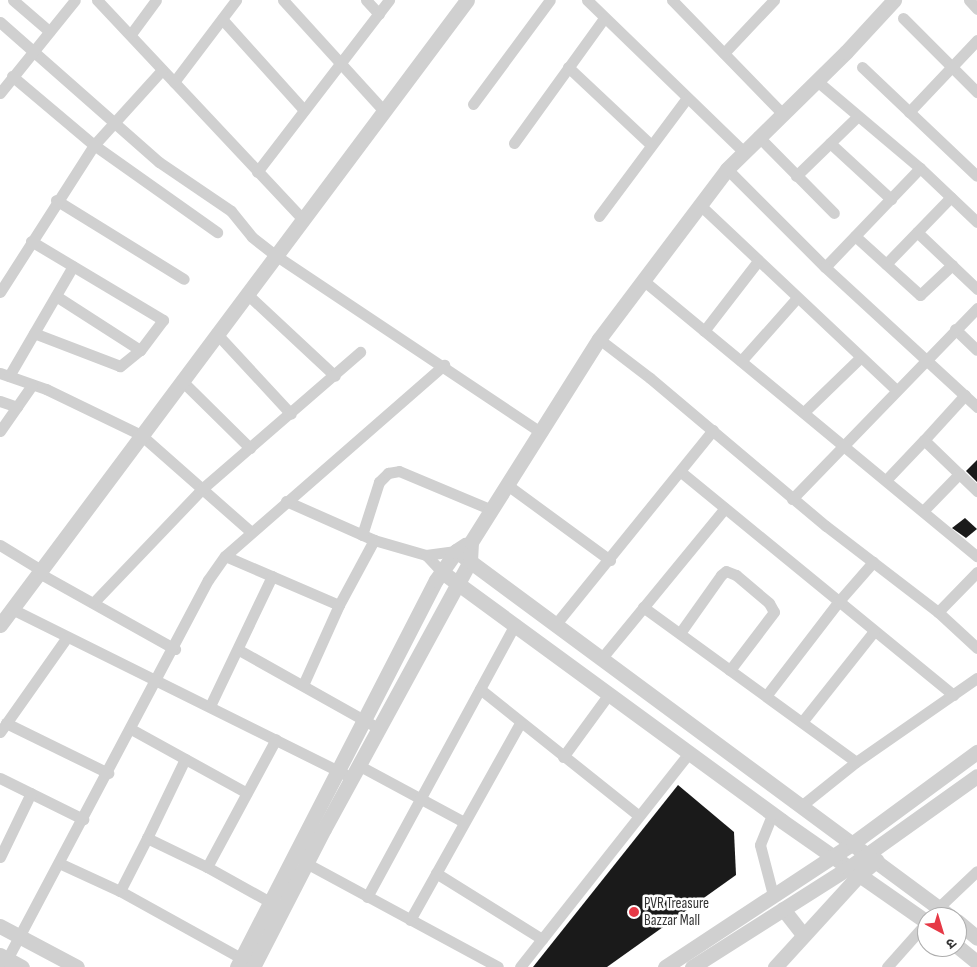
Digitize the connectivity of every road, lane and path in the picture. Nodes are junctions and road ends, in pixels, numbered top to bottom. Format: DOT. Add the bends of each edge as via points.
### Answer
graph roads {
  1 [pos="13,0"];
  2 [pos="75,0"];
  3 [pos="97,0"];
  4 [pos="156,0"];
  5 [pos="236,0"];
  6 [pos="283,0"];
  7 [pos="366,0"];
  8 [pos="389,0"];
  9 [pos="468,0"];
  10 [pos="550,0"];
  11 [pos="587,0"];
  12 [pos="672,0"];
  13 [pos="894,0"];
  14 [pos="969,0"];
  15 [pos="770,2"];
  16 [pos="977,9"];
  17 [pos="379,14"];
  18 [pos="604,18"];
  19 [pos="903,18"];
  20 [pos="222,19"];
  21 [pos="0,22"];
  22 [pos="49,31"];
  23 [pos="131,34"];
  24 [pos="977,40"];
  25 [pos="31,51"];
  26 [pos="724,53"];
  27 [pos="341,63"];
  28 [pos="568,67"];
  29 [pos="862,67"];
  30 [pos="952,68"];
  31 [pos="162,70"];
  32 [pos="12,76"];
  33 [pos="818,81"];
  34 [pos="174,82"];
  35 [pos="977,92"];
  36 [pos="0,93"];
  37 [pos="686,98"];
  38 [pos="472,104"];
  39 [pos="304,110"];
  40 [pos="384,111"];
  41 [pos="909,112"];
  42 [pos="782,113"];
  43 [pos="858,116"];
  44 [pos="114,122"];
  45 [pos="758,136"];
  46 [pos="514,143"];
  47 [pos="830,143"];
  48 [pos="94,145"];
  49 [pos="651,145"];
  50 [pos="743,151"];
  51 [pos="920,168"];
  52 [pos="726,169"];
  53 [pos="257,172"];
  54 [pos="796,176"];
  55 [pos="977,176"];
  56 [pos="951,197"];
  57 [pos="891,199"];
  58 [pos="56,200"];
  59 [pos="700,205"];
  60 [pos="834,213"];
  61 [pos="599,216"];
  62 [pos="303,218"];
  63 [pos="977,222"];
  64 [pos="216,232"];
  65 [pos="917,232"];
  66 [pos="855,236"];
  67 [pos="31,241"];
  68 [pos="275,255"];
  69 [pos="758,261"];
  70 [pos="886,264"];
  71 [pos="952,265"];
  72 [pos="73,266"];
  73 [pos="825,267"];
  74 [pos="184,278"];
  75 [pos="644,281"];
  76 [pos="977,289"];
  77 [pos="0,292"];
  78 [pos="247,294"];
  79 [pos="56,296"];
  80 [pos="796,299"];
  81 [pos="977,308"];
  82 [pos="956,329"];
  83 [pos="704,331"];
  84 [pos="34,333"];
  85 [pos="216,333"];
  86 [pos="599,339"];
  87 [pos="140,350"];
  88 [pos="977,350"];
  89 [pos="360,352"];
  90 [pos="860,358"];
  91 [pos="926,359"];
  92 [pos="741,361"];
  93 [pos="444,365"];
  94 [pos="4,375"];
  95 [pos="335,376"];
  96 [pos="181,380"];
  97 [pos="32,385"];
  98 [pos="896,390"];
  99 [pos="965,395"];
  100 [pos="0,401"];
  101 [pos="17,407"];
  102 [pos="977,407"];
  103 [pos="804,412"];
  104 [pos="291,414"];
  105 [pos="713,430"];
  106 [pos="0,431"];
  107 [pos="540,432"];
  108 [pos="141,435"];
  109 [pos="924,440"];
  110 [pos="843,444"];
  111 [pos="250,448"];
  112 [pos="681,472"];
  113 [pos="959,474"];
  114 [pos="886,480"];
  115 [pos="506,484"];
  116 [pos="203,488"];
  117 [pos="977,491"];
  118 [pos="792,499"];
  119 [pos="286,501"];
  120 [pos="725,508"];
  121 [pos="490,509"];
  122 [pos="923,511"];
  123 [pos="251,532"];
  124 [pos="362,535"];
  125 [pos="374,540"];
  126 [pos="471,542"];
  127 [pos="0,545"];
  128 [pos="456,551"];
  129 [pos="426,555"];
  130 [pos="225,556"];
  131 [pos="977,556"];
  132 [pos="610,560"];
  133 [pos="470,561"];
  134 [pos="873,562"];
  135 [pos="40,572"];
  136 [pos="442,572"];
  137 [pos="977,572"];
  138 [pos="272,576"];
  139 [pos="458,584"];
  140 [pos="839,600"];
  141 [pos="94,602"];
  142 [pos="339,605"];
  143 [pos="643,607"];
  144 [pos="12,609"];
  145 [pos="938,612"];
  146 [pos="515,624"];
  147 [pos="0,625"];
  148 [pos="556,625"];
  149 [pos="874,631"];
  150 [pos="680,633"];
  151 [pos="67,637"];
  152 [pos="977,648"];
  153 [pos="175,649"];
  154 [pos="239,650"];
  155 [pos="601,658"];
  156 [pos="730,670"];
  157 [pos="977,678"];
  158 [pos="156,683"];
  159 [pos="303,686"];
  160 [pos="480,689"];
  161 [pos="609,694"];
  162 [pos="953,695"];
  163 [pos="766,696"];
  164 [pos="210,706"];
  165 [pos="802,722"];
  166 [pos="520,723"];
  167 [pos="372,724"];
  168 [pos="3,728"];
  169 [pos="132,729"];
  170 [pos="276,739"];
  171 [pos="977,752"];
  172 [pos="688,754"];
  173 [pos="563,757"];
  174 [pos="185,759"];
  175 [pos="856,762"];
  176 [pos="350,772"];
  177 [pos="108,773"];
  178 [pos="977,776"];
  179 [pos="0,778"];
  180 [pos="31,793"];
  181 [pos="247,793"];
  182 [pos="420,797"];
  183 [pos="801,806"];
  184 [pos="638,815"];
  185 [pos="772,815"];
  186 [pos="83,819"];
  187 [pos="464,822"];
  188 [pos="5,835"];
  189 [pos="147,838"];
  190 [pos="853,843"];
  191 [pos="0,857"];
  192 [pos="832,857"];
  193 [pos="873,857"];
  194 [pos="59,863"];
  195 [pos="306,863"];
  196 [pos="207,867"];
  197 [pos="854,871"];
  198 [pos="977,871"];
  199 [pos="436,873"];
  200 [pos="120,891"];
  201 [pos="773,895"];
  202 [pos="367,897"];
  203 [pos="270,902"];
  204 [pos="939,907"];
  205 [pos="783,909"];
  206 [pos="917,915"];
  207 [pos="410,920"];
  208 [pos="0,926"];
  209 [pos="967,930"];
  210 [pos="917,933"];
  211 [pos="803,935"];
  212 [pos="19,936"];
  213 [pos="977,938"];
  214 [pos="542,939"];
  215 [pos="967,954"];
  216 [pos="4,961"];
  217 [pos="977,962"];
  218 [pos="247,964"];
  219 [pos="776,966"];
  220 [pos="22,967"];
  221 [pos="77,967"];
  222 [pos="498,967"];
  223 [pos="520,967"];
  224 [pos="665,967"];
  225 [pos="692,967"];
  226 [pos="887,967"];
  1 -- 22 [label="street"];
  2 -- 22 [label="street"];
  3 -- 23 [label="street"];
  4 -- 23 [label="street"];
  5 -- 20 [label="street"];
  6 -- 27 [label="street"];
  7 -- 17 [label="street"];
  8 -- 17 [label="street"];
  9 -- 40 [label="street"];
  10 -- 38 [label="street"];
  11 -- 18 [label="street"];
  12 -- 26 [label="street"];
  13 -- 33 [label="street"];
  14 -- 16 [label="street"];
  15 -- 26 [label="street"];
  17 -- 27 [label="street"];
  18 -- 28 [label="street"];
  18 -- 37 [label="street"];
  19 -- 30 [label="street"];
  20 -- 34 [label="street"];
  20 -- 39 [label="street"];
  21 -- 25 [label="street"];
  22 -- 25 [label="street"];
  23 -- 31 [label="street"];
  24 -- 30 [label="street"];
  25 -- 32 [label="street"];
  25 -- 44 [label="street"];
  26 -- 42 [label="street"];
  27 -- 39 [label="street"];
  27 -- 40 [label="street"];
  28 -- 46 [label="street"];
  28 -- 49 [label="street"];
  29 -- 41 [label="street"];
  30 -- 35 [label="street"];
  30 -- 41 [label="street"];
  31 -- 34 [label="street"];
  31 -- 44 [label="street"];
  32 -- 36 [label="street"];
  32 -- 48 [label="street"];
  33 -- 42 [label="street"];
  33 -- 43 [label="street"];
  34 -- 53 [label="street"];
  37 -- 49 [label="street"];
  37 -- 50 [label="street"];
  39 -- 53 [label="street"];
  40 -- 62 [label="street"];
  41 -- 55 [label="street"];
  42 -- 45 [label="street"];
  43 -- 47 [label="street"];
  43 -- 51 [label="street"];
  44 -- 48 [label="street"];
  44 -- 68 [label="street" via="159,162 231,211 252,237"];
  45 -- 50 [label="street"];
  45 -- 54 [label="street"];
  47 -- 54 [label="street"];
  47 -- 57 [label="street"];
  48 -- 58 [label="street"];
  48 -- 64 [label="street"];
  49 -- 61 [label="street"];
  50 -- 52 [label="street"];
  51 -- 56 [label="street"];
  51 -- 57 [label="street"];
  52 -- 59 [label="street"];
  52 -- 73 [label="street"];
  53 -- 62 [label="street"];
  54 -- 60 [label="street"];
  56 -- 63 [label="street"];
  56 -- 65 [label="street"];
  57 -- 66 [label="street"];
  58 -- 67 [label="street"];
  58 -- 74 [label="street"];
  59 -- 69 [label="street"];
  59 -- 75 [label="street"];
  62 -- 68 [label="street"];
  65 -- 70 [label="street"];
  65 -- 71 [label="street"];
  66 -- 70 [label="street"];
  66 -- 73 [label="street"];
  67 -- 72 [label="street"];
  67 -- 77 [label="street"];
  68 -- 78 [label="street"];
  68 -- 93 [label="street"];
  69 -- 80 [label="street"];
  69 -- 83 [label="street"];
  70 -- 71 [label="street" via="920,295"];
  71 -- 76 [label="street"];
  72 -- 79 [label="street"];
  72 -- 87 [label="street" via="163,320"];
  73 -- 91 [label="street"];
  75 -- 83 [label="street"];
  75 -- 86 [label="street"];
  78 -- 85 [label="street"];
  78 -- 95 [label="street"];
  79 -- 84 [label="street"];
  79 -- 87 [label="street"];
  80 -- 90 [label="street"];
  80 -- 92 [label="street"];
  81 -- 82 [label="street"];
  82 -- 88 [label="street"];
  82 -- 91 [label="street"];
  83 -- 92 [label="street"];
  84 -- 87 [label="street" via="120,366"];
  84 -- 94 [label="street"];
  85 -- 96 [label="street"];
  85 -- 104 [label="street"];
  86 -- 105 [label="street"];
  86 -- 107 [label="street"];
  89 -- 95 [label="street"];
  90 -- 98 [label="street"];
  90 -- 103 [label="street"];
  91 -- 98 [label="street"];
  91 -- 99 [label="street"];
  92 -- 103 [label="street"];
  93 -- 107 [label="street"];
  93 -- 119 [label="street"];
  94 -- 97 [label="street"];
  95 -- 104 [label="street"];
  96 -- 108 [label="street"];
  96 -- 111 [label="street"];
  97 -- 101 [label="street"];
  97 -- 108 [label="street"];
  98 -- 110 [label="street"];
  99 -- 102 [label="street"];
  99 -- 109 [label="street"];
  100 -- 101 [label="street"];
  101 -- 106 [label="street"];
  103 -- 110 [label="street"];
  104 -- 111 [label="street"];
  105 -- 112 [label="street"];
  105 -- 118 [label="street"];
  107 -- 115 [label="street"];
  108 -- 116 [label="street"];
  108 -- 135 [label="street"];
  109 -- 113 [label="street"];
  109 -- 114 [label="street"];
  110 -- 114 [label="street"];
  110 -- 118 [label="street"];
  111 -- 116 [label="street"];
  112 -- 120 [label="street"];
  112 -- 132 [label="street"];
  113 -- 117 [label="street"];
  113 -- 122 [label="street"];
  114 -- 122 [label="street"];
  115 -- 121 [label="street"];
  115 -- 132 [label="street"];
  116 -- 123 [label="street"];
  116 -- 141 [label="street"];
  118 -- 134 [label="street"];
  119 -- 123 [label="street"];
  119 -- 124 [label="street"];
  120 -- 140 [label="street"];
  120 -- 143 [label="street"];
  121 -- 124 [label="street" via="399,472 388,473 379,482"];
  121 -- 126 [label="street"];
  122 -- 131 [label="street"];
  123 -- 130 [label="street"];
  124 -- 125 [label="street"];
  125 -- 129 [label="street"];
  125 -- 142 [label="street"];
  126 -- 128 [label="street"];
  126 -- 133 [label="street"];
  127 -- 135 [label="street"];
  128 -- 129 [label="street"];
  128 -- 133 [label="street"];
  128 -- 136 [label="street"];
  129 -- 136 [label="street"];
  130 -- 138 [label="street"];
  130 -- 153 [label="street" via="208,580"];
  132 -- 148 [label="street"];
  133 -- 139 [label="street"];
  133 -- 148 [label="street"];
  134 -- 140 [label="street"];
  134 -- 145 [label="street"];
  135 -- 141 [label="street"];
  135 -- 144 [label="street"];
  136 -- 139 [label="street"];
  136 -- 167 [label="street"];
  137 -- 145 [label="street"];
  138 -- 142 [label="street"];
  138 -- 154 [label="street"];
  139 -- 146 [label="street"];
  139 -- 167 [label="street"];
  140 -- 149 [label="street"];
  140 -- 163 [label="street"];
  141 -- 153 [label="street"];
  142 -- 159 [label="street"];
  143 -- 150 [label="street"];
  143 -- 155 [label="street"];
  144 -- 147 [label="street"];
  144 -- 151 [label="street"];
  145 -- 152 [label="street"];
  146 -- 160 [label="street"];
  146 -- 161 [label="street"];
  148 -- 155 [label="street"];
  149 -- 162 [label="street"];
  149 -- 165 [label="street"];
  150 -- 156 [label="street"];
  150 -- 156 [label="street" via="721,575 726,571 736,575 769,603 774,612"];
  151 -- 158 [label="street"];
  151 -- 168 [label="street"];
  153 -- 158 [label="street"];
  154 -- 159 [label="street"];
  154 -- 164 [label="street"];
  155 -- 183 [label="street"];
  156 -- 163 [label="street"];
  157 -- 162 [label="street"];
  158 -- 164 [label="street"];
  158 -- 169 [label="street"];
  159 -- 167 [label="street"];
  160 -- 166 [label="street"];
  160 -- 182 [label="street"];
  161 -- 172 [label="street"];
  161 -- 173 [label="street"];
  162 -- 175 [label="street"];
  163 -- 165 [label="street"];
  164 -- 170 [label="street"];
  165 -- 175 [label="street"];
  166 -- 173 [label="street"];
  166 -- 187 [label="street"];
  167 -- 176 [label="street"];
  168 -- 177 [label="street"];
  169 -- 174 [label="street"];
  169 -- 177 [label="street"];
  170 -- 176 [label="street"];
  170 -- 181 [label="street"];
  171 -- 190 [label="street"];
  172 -- 184 [label="street"];
  172 -- 185 [label="street"];
  173 -- 184 [label="street"];
  174 -- 181 [label="street"];
  174 -- 189 [label="street"];
  175 -- 183 [label="street"];
  176 -- 182 [label="street"];
  176 -- 195 [label="street"];
  176 -- 203 [label="street"];
  177 -- 186 [label="street"];
  178 -- 193 [label="street"];
  179 -- 180 [label="street"];
  180 -- 186 [label="street"];
  180 -- 188 [label="street"];
  181 -- 196 [label="street"];
  182 -- 187 [label="street"];
  182 -- 202 [label="street"];
  183 -- 190 [label="street"];
  184 -- 214 [label="street"];
  185 -- 192 [label="street"];
  185 -- 201 [label="street" via="760,845"];
  186 -- 194 [label="street"];
  187 -- 199 [label="street"];
  188 -- 191 [label="street"];
  189 -- 196 [label="street"];
  189 -- 200 [label="street"];
  190 -- 192 [label="street"];
  190 -- 193 [label="street"];
  192 -- 197 [label="street"];
  192 -- 201 [label="street"];
  193 -- 197 [label="street"];
  193 -- 204 [label="street"];
  194 -- 200 [label="street"];
  194 -- 212 [label="street"];
  195 -- 202 [label="street"];
  195 -- 218 [label="street"];
  196 -- 203 [label="street"];
  197 -- 205 [label="street"];
  197 -- 206 [label="street"];
  197 -- 211 [label="street"];
  198 -- 204 [label="street"];
  199 -- 207 [label="street"];
  199 -- 214 [label="street"];
  200 -- 218 [label="street"];
  201 -- 224 [label="street"];
  202 -- 207 [label="street"];
  203 -- 218 [label="street"];
  205 -- 211 [label="street"];
  205 -- 225 [label="street"];
  207 -- 222 [label="street"];
  208 -- 212 [label="street"];
  209 -- 213 [label="street"];
  210 -- 226 [label="street"];
  211 -- 219 [label="street"];
  212 -- 216 [label="street"];
  212 -- 221 [label="street"];
  214 -- 223 [label="street"];
  215 -- 217 [label="street"];
  216 -- 220 [label="street"];
}
